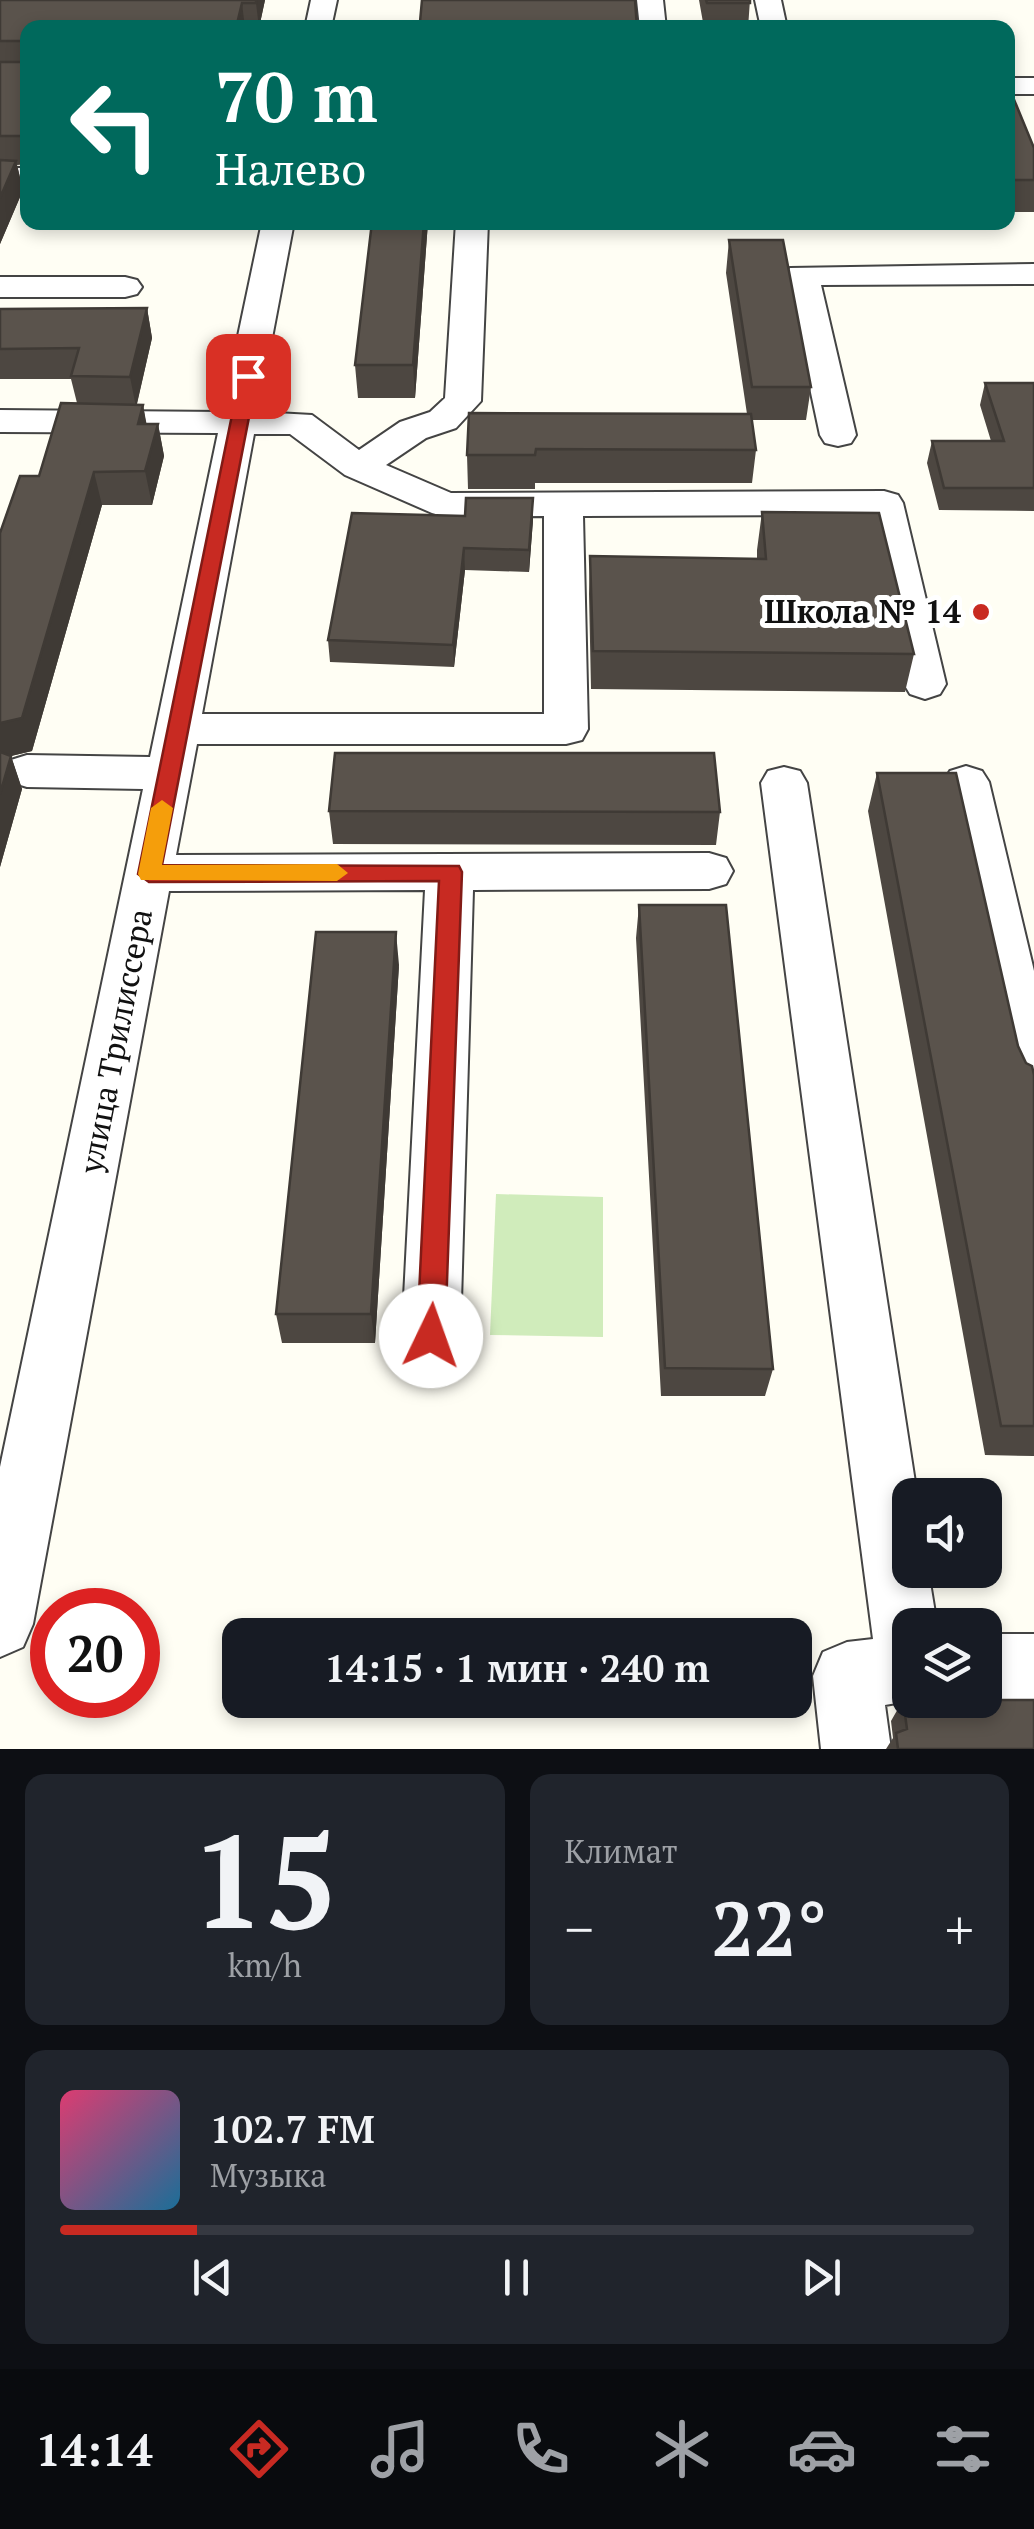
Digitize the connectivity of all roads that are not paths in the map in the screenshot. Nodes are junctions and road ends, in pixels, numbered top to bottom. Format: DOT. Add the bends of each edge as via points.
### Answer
graph roads {
  1 [pos="276,230"];
  2 [pos="472,230"];
  3 [pos="1034,274"];
  4 [pos="0,287"];
  5 [pos="125,287"];
  6 [pos="240,421"];
  7 [pos="0,422"];
  8 [pos="838,435"];
  9 [pos="358,467"];
  10 [pos="563,504"];
  11 [pos="925,684"];
  12 [pos="174,751"];
  13 [pos="27,771"];
  14 [pos="966,782"];
  15 [pos="784,783"];
  16 [pos="709,871"];
  17 [pos="450,872"];
  18 [pos="149,874"];
  19 [pos="1034,1081"];
  20 [pos="431,1336"];
  21 [pos="901,1608"];
  22 [pos="0,1624"];
  23 [pos="1034,1667"];
  24 [pos="1002,1668"];
  25 [pos="892,1670"];
  26 [pos="856,1749"];
  1 -- 6 [label="street, улица Трилиссера"];
  2 -- 9 [label="street" via="463,402"];
  3 -- 8 [label="street" via="802,275"];
  4 -- 5 [label="street"];
  6 -- 7 [label="street"];
  6 -- 9 [label="street" via="299,422"];
  6 -- 12 [label="street, улица Трилиссера"];
  9 -- 10 [label="street" via="446,505"];
  10 -- 11 [label="street" via="891,503"];
  10 -- 12 [label="street" via="566,730"];
  12 -- 13 [label="street"];
  12 -- 18 [label="street, улица Трилиссера"];
  14 -- 19 [label="street"];
  15 -- 21 [label="street"];
  16 -- 17 [label="street"];
  17 -- 18 [label="street"];
  17 -- 20 [label="street"];
  18 -- 22 [label="street, улица Трилиссера"];
  23 -- 24 [label="street"];
  25 -- 26 [label="street" via="847,1676"];
}
